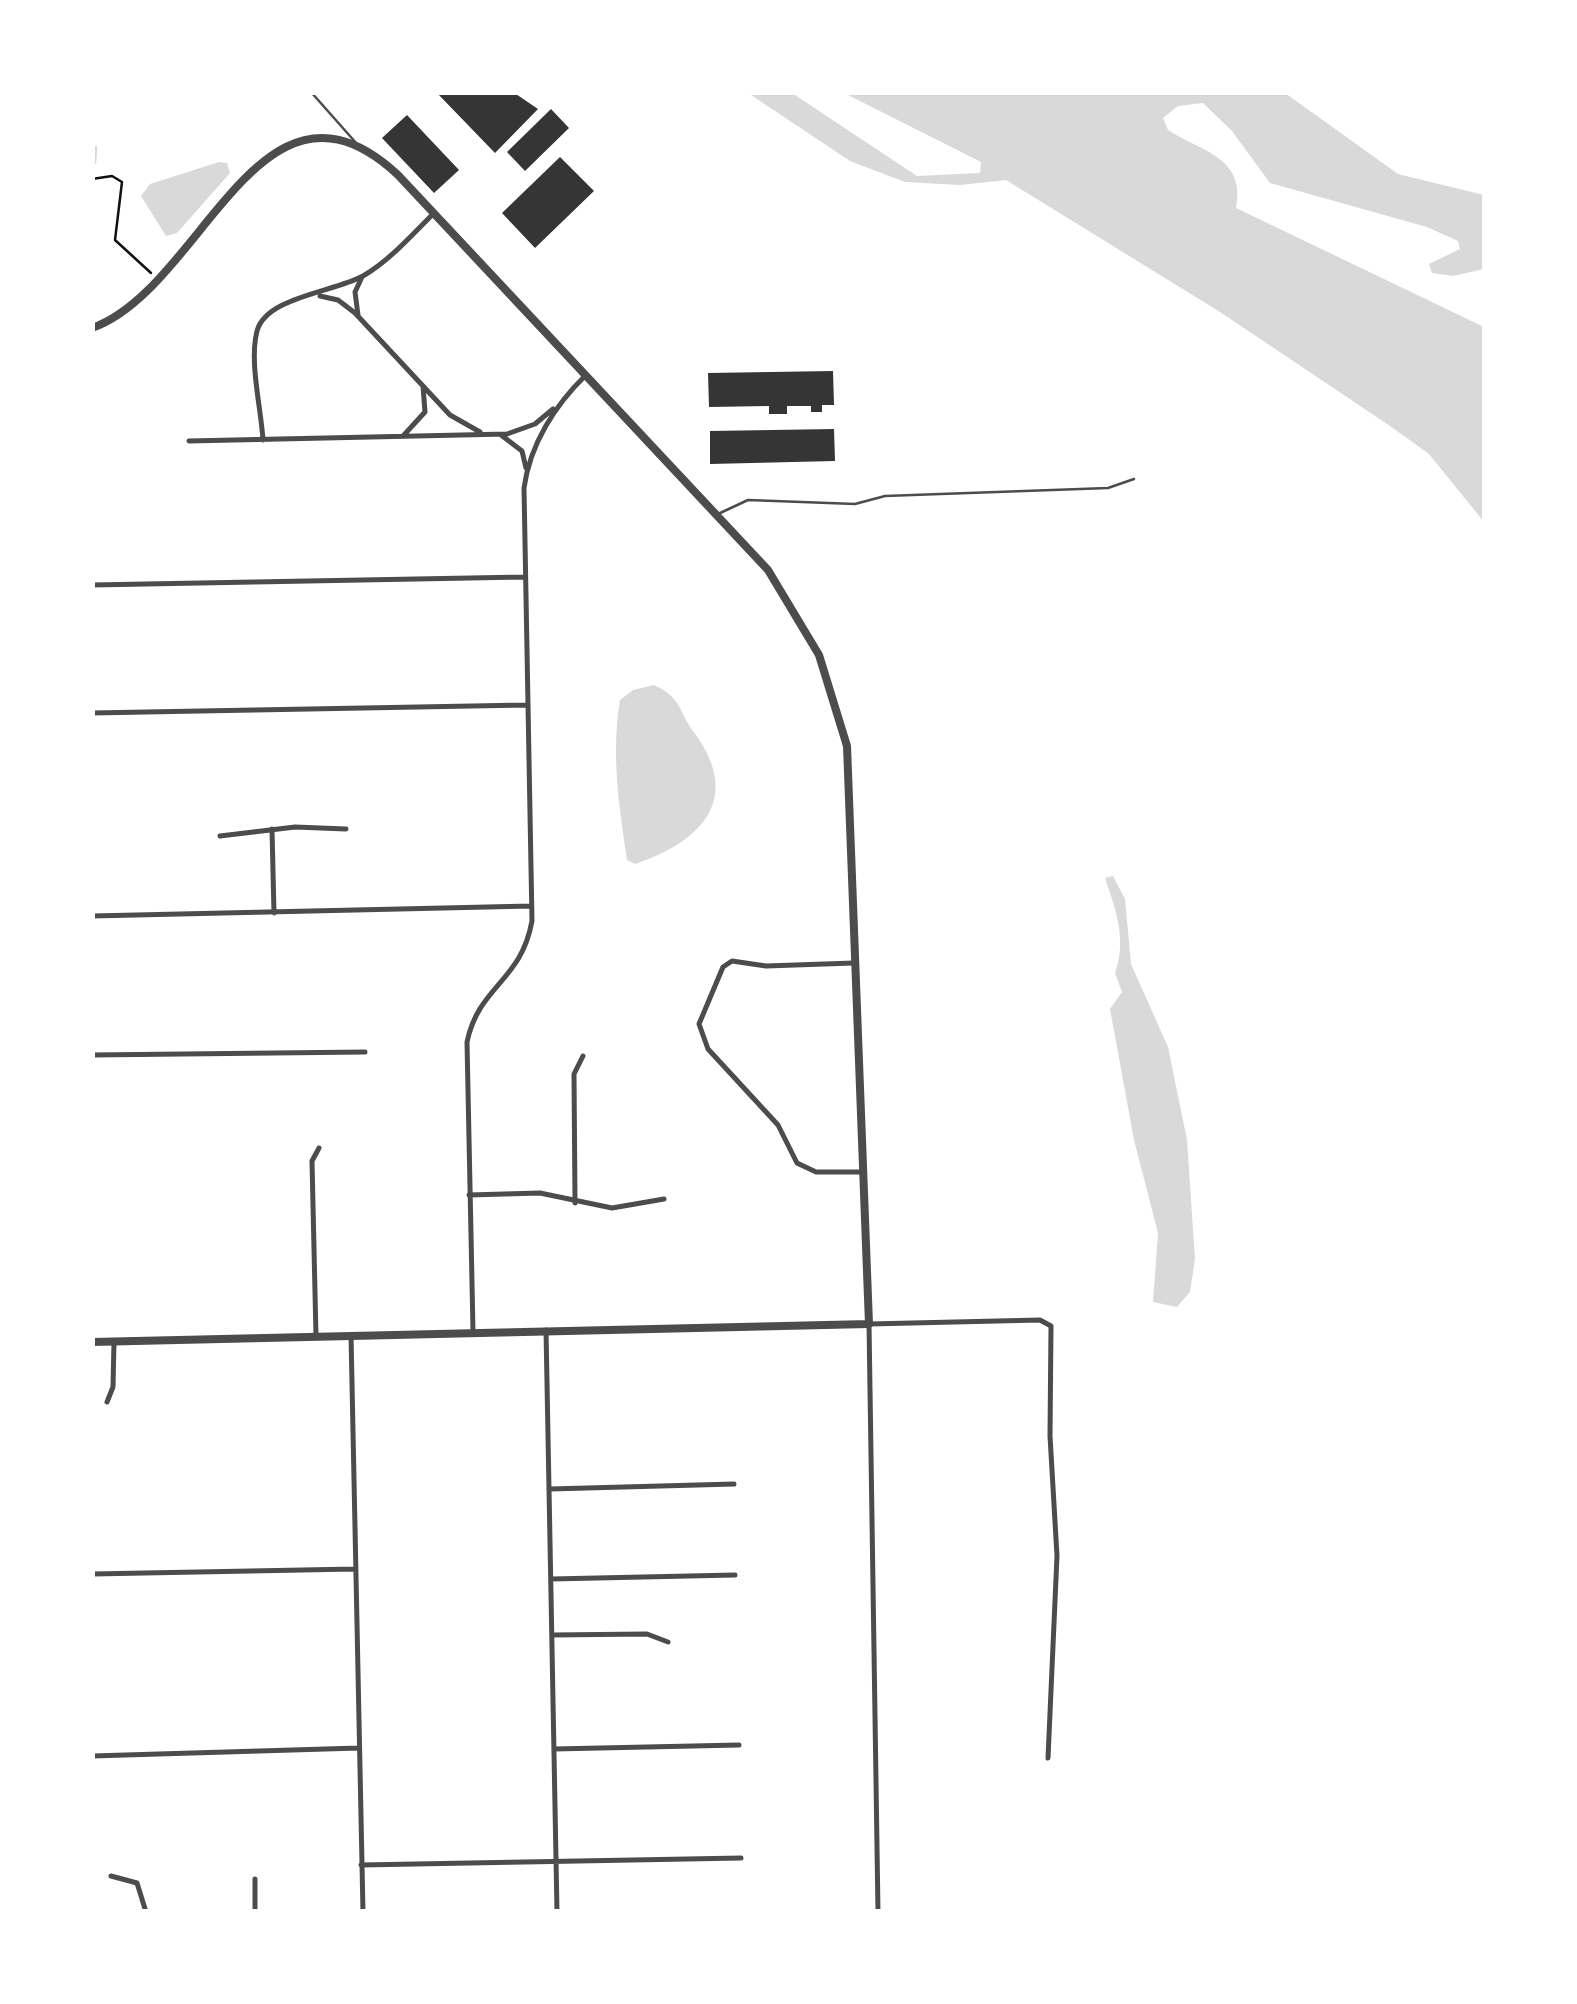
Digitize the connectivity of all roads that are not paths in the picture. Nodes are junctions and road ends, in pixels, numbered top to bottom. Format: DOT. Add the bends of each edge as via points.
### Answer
graph roads {
  1 [pos="311,92"];
  2 [pos="358,145"];
  3 [pos="434,213"];
  4 [pos="363,276"];
  5 [pos="318,296"];
  6 [pos="358,318"];
  7 [pos="93,328"];
  8 [pos="586,374"];
  9 [pos="422,383"];
  10 [pos="558,403"];
  11 [pos="500,434"];
  12 [pos="402,437"];
  13 [pos="263,440"];
  14 [pos="189,442"];
  15 [pos="527,470"];
  16 [pos="1134,479"];
  17 [pos="717,514"];
  18 [pos="524,576"];
  19 [pos="92,585"];
  20 [pos="526,705"];
  21 [pos="92,713"];
  22 [pos="346,828"];
  23 [pos="272,830"];
  24 [pos="220,836"];
  25 [pos="531,906"];
  26 [pos="274,913"];
  27 [pos="92,916"];
  28 [pos="855,963"];
  29 [pos="365,1052"];
  30 [pos="92,1056"];
  31 [pos="582,1056"];
  32 [pos="320,1148"];
  33 [pos="862,1172"];
  34 [pos="469,1195"];
  35 [pos="664,1199"];
  36 [pos="575,1203"];
  37 [pos="869,1324"];
  38 [pos="546,1330"];
  39 [pos="473,1331"];
  40 [pos="351,1334"];
  41 [pos="316,1336"];
  42 [pos="92,1342"];
  43 [pos="114,1342"];
  44 [pos="106,1402"];
  45 [pos="734,1484"];
  46 [pos="550,1488"];
  47 [pos="355,1570"];
  48 [pos="92,1574"];
  49 [pos="735,1576"];
  50 [pos="551,1579"];
  51 [pos="552,1636"];
  52 [pos="668,1642"];
  53 [pos="739,1745"];
  54 [pos="359,1748"];
  55 [pos="554,1748"];
  56 [pos="92,1756"];
  57 [pos="1048,1758"];
  58 [pos="741,1858"];
  59 [pos="556,1861"];
  60 [pos="361,1865"];
  61 [pos="111,1876"];
  62 [pos="255,1880"];
  63 [pos="146,1912"];
  64 [pos="255,1912"];
  65 [pos="363,1912"];
  66 [pos="557,1912"];
  67 [pos="878,1912"];
  1 -- 2 [label="lane"];
  2 -- 3 [label="street"];
  2 -- 7 [label="street" via="309,138 265,157 160,281 126,312"];
  3 -- 4 [label="street"];
  3 -- 8 [label="street"];
  4 -- 5 [label="street"];
  4 -- 6 [label="street" via="355,292"];
  5 -- 6 [label="street" via="338,300"];
  5 -- 13 [label="street" via="277,306 260,324"];
  6 -- 9 [label="street"];
  8 -- 10 [label="street"];
  8 -- 17 [label="street"];
  9 -- 11 [label="street" via="462,424"];
  9 -- 12 [label="street" via="425,412"];
  10 -- 11 [label="street" via="536,424"];
  10 -- 15 [label="street"];
  11 -- 12 [label="street"];
  11 -- 15 [label="street" via="522,451"];
  12 -- 13 [label="street"];
  13 -- 14 [label="street"];
  15 -- 18 [label="street"];
  16 -- 17 [label="lane" via="1108,488 885,496 855,504 748,500"];
  17 -- 28 [label="street" via="786,595 820,655 840,712 850,781"];
  18 -- 19 [label="street"];
  18 -- 20 [label="street"];
  20 -- 21 [label="street"];
  20 -- 25 [label="street"];
  22 -- 23 [label="street"];
  23 -- 24 [label="street"];
  23 -- 26 [label="street"];
  25 -- 26 [label="street"];
  25 -- 34 [label="street" via="523,958 484,1000 470,1030"];
  26 -- 27 [label="street"];
  28 -- 33 [label="street"];
  28 -- 33 [label="street" via="732,961 722,967 699,1024 708,1049 778,1124 797,1163 816,1172"];
  29 -- 30 [label="street"];
  31 -- 36 [label="street" via="574,1074"];
  32 -- 41 [label="street" via="312,1161"];
  33 -- 37 [label="street"];
  34 -- 36 [label="street" via="540,1193"];
  34 -- 39 [label="street"];
  35 -- 36 [label="street" via="612,1208"];
  37 -- 38 [label="street"];
  37 -- 57 [label="street" via="1040,1320 1052,1326 1057,1556"];
  37 -- 67 [label="street"];
  38 -- 39 [label="street"];
  38 -- 46 [label="street"];
  39 -- 40 [label="street"];
  40 -- 41 [label="street"];
  40 -- 47 [label="street"];
  41 -- 43 [label="street"];
  42 -- 43 [label="street"];
  43 -- 44 [label="street"];
  45 -- 46 [label="street"];
  46 -- 50 [label="street"];
  47 -- 48 [label="street"];
  47 -- 54 [label="street"];
  49 -- 50 [label="street"];
  50 -- 51 [label="street"];
  51 -- 52 [label="street" via="647,1634"];
  51 -- 55 [label="street"];
  53 -- 55 [label="street"];
  54 -- 56 [label="street"];
  54 -- 60 [label="street"];
  55 -- 59 [label="street"];
  58 -- 59 [label="street"];
  59 -- 60 [label="street"];
  59 -- 66 [label="street"];
  60 -- 65 [label="street"];
  61 -- 63 [label="street" via="137,1884"];
  62 -- 64 [label="street"];
}
